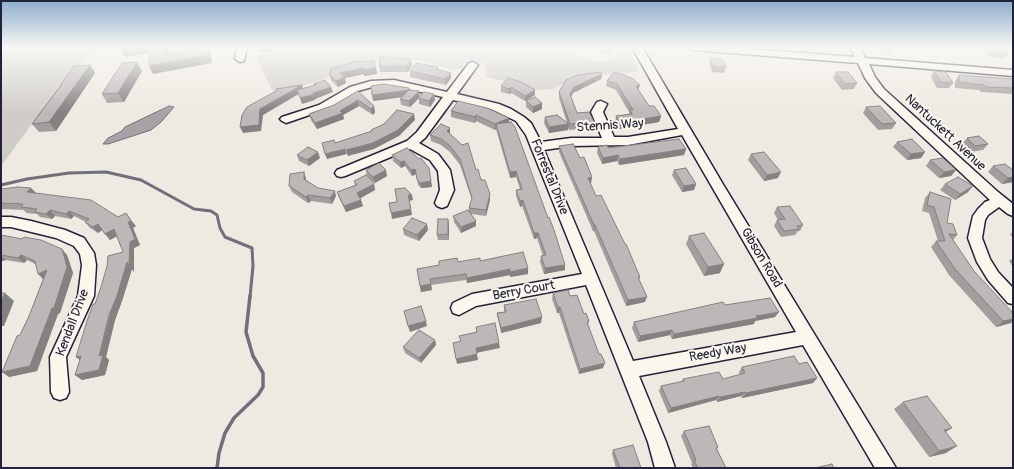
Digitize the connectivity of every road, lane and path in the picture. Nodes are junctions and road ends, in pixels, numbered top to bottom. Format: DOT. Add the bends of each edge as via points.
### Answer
graph roads {
  1 [pos="470,69"];
  2 [pos="650,69"];
  3 [pos="866,69"];
  4 [pos="970,69"];
  5 [pos="1013,72"];
  6 [pos="450,96"];
  7 [pos="601,104"];
  8 [pos="286,119"];
  9 [pos="686,132"];
  10 [pos="609,141"];
  11 [pos="411,144"];
  12 [pos="537,147"];
  13 [pos="341,173"];
  14 [pos="999,201"];
  15 [pos="442,203"];
  16 [pos="1013,211"];
  17 [pos="1,222"];
  18 [pos="591,278"];
  19 [pos="1013,298"];
  20 [pos="459,308"];
  21 [pos="808,337"];
  22 [pos="628,370"];
  23 [pos="60,392"];
  24 [pos="665,468"];
  25 [pos="886,468"];
  1 -- 6 [label="street"];
  2 -- 9 [label="street, Gibson Road"];
  3 -- 14 [label="street, Nantuckett Avenue" via="880,90"];
  4 -- 5 [label="street"];
  6 -- 8 [label="street, Forrestal Drive" via="394,83 371,84 354,89 318,109"];
  6 -- 11 [label="street" via="421,135"];
  6 -- 12 [label="street, Forrestal Drive" via="495,106 512,114 527,126"];
  7 -- 10 [label="street" via="597,112"];
  9 -- 10 [label="street, Stennis Way" via="628,141"];
  9 -- 21 [label="street, Gibson Road"];
  10 -- 12 [label="street, Stennis Way" via="571,142"];
  11 -- 13 [label="street"];
  11 -- 15 [label="street" via="434,157 444,170 447,190"];
  12 -- 18 [label="street, Forrestal Drive"];
  14 -- 16 [label="street, Nantuckett Avenue"];
  14 -- 19 [label="street" via="983,212 978,220 975,238 984,262"];
  17 -- 23 [label="street, Kendall Drive" via="31,226 60,234 79,242 87,253 89,265 86,296 58,357"];
  18 -- 20 [label="street, Berry Court" via="472,300"];
  18 -- 22 [label="street, Forrestal Drive"];
  21 -- 22 [label="street, Reedy Way"];
  21 -- 25 [label="street, Gibson Road"];
  22 -- 24 [label="street, Forrestal Drive"];
}
